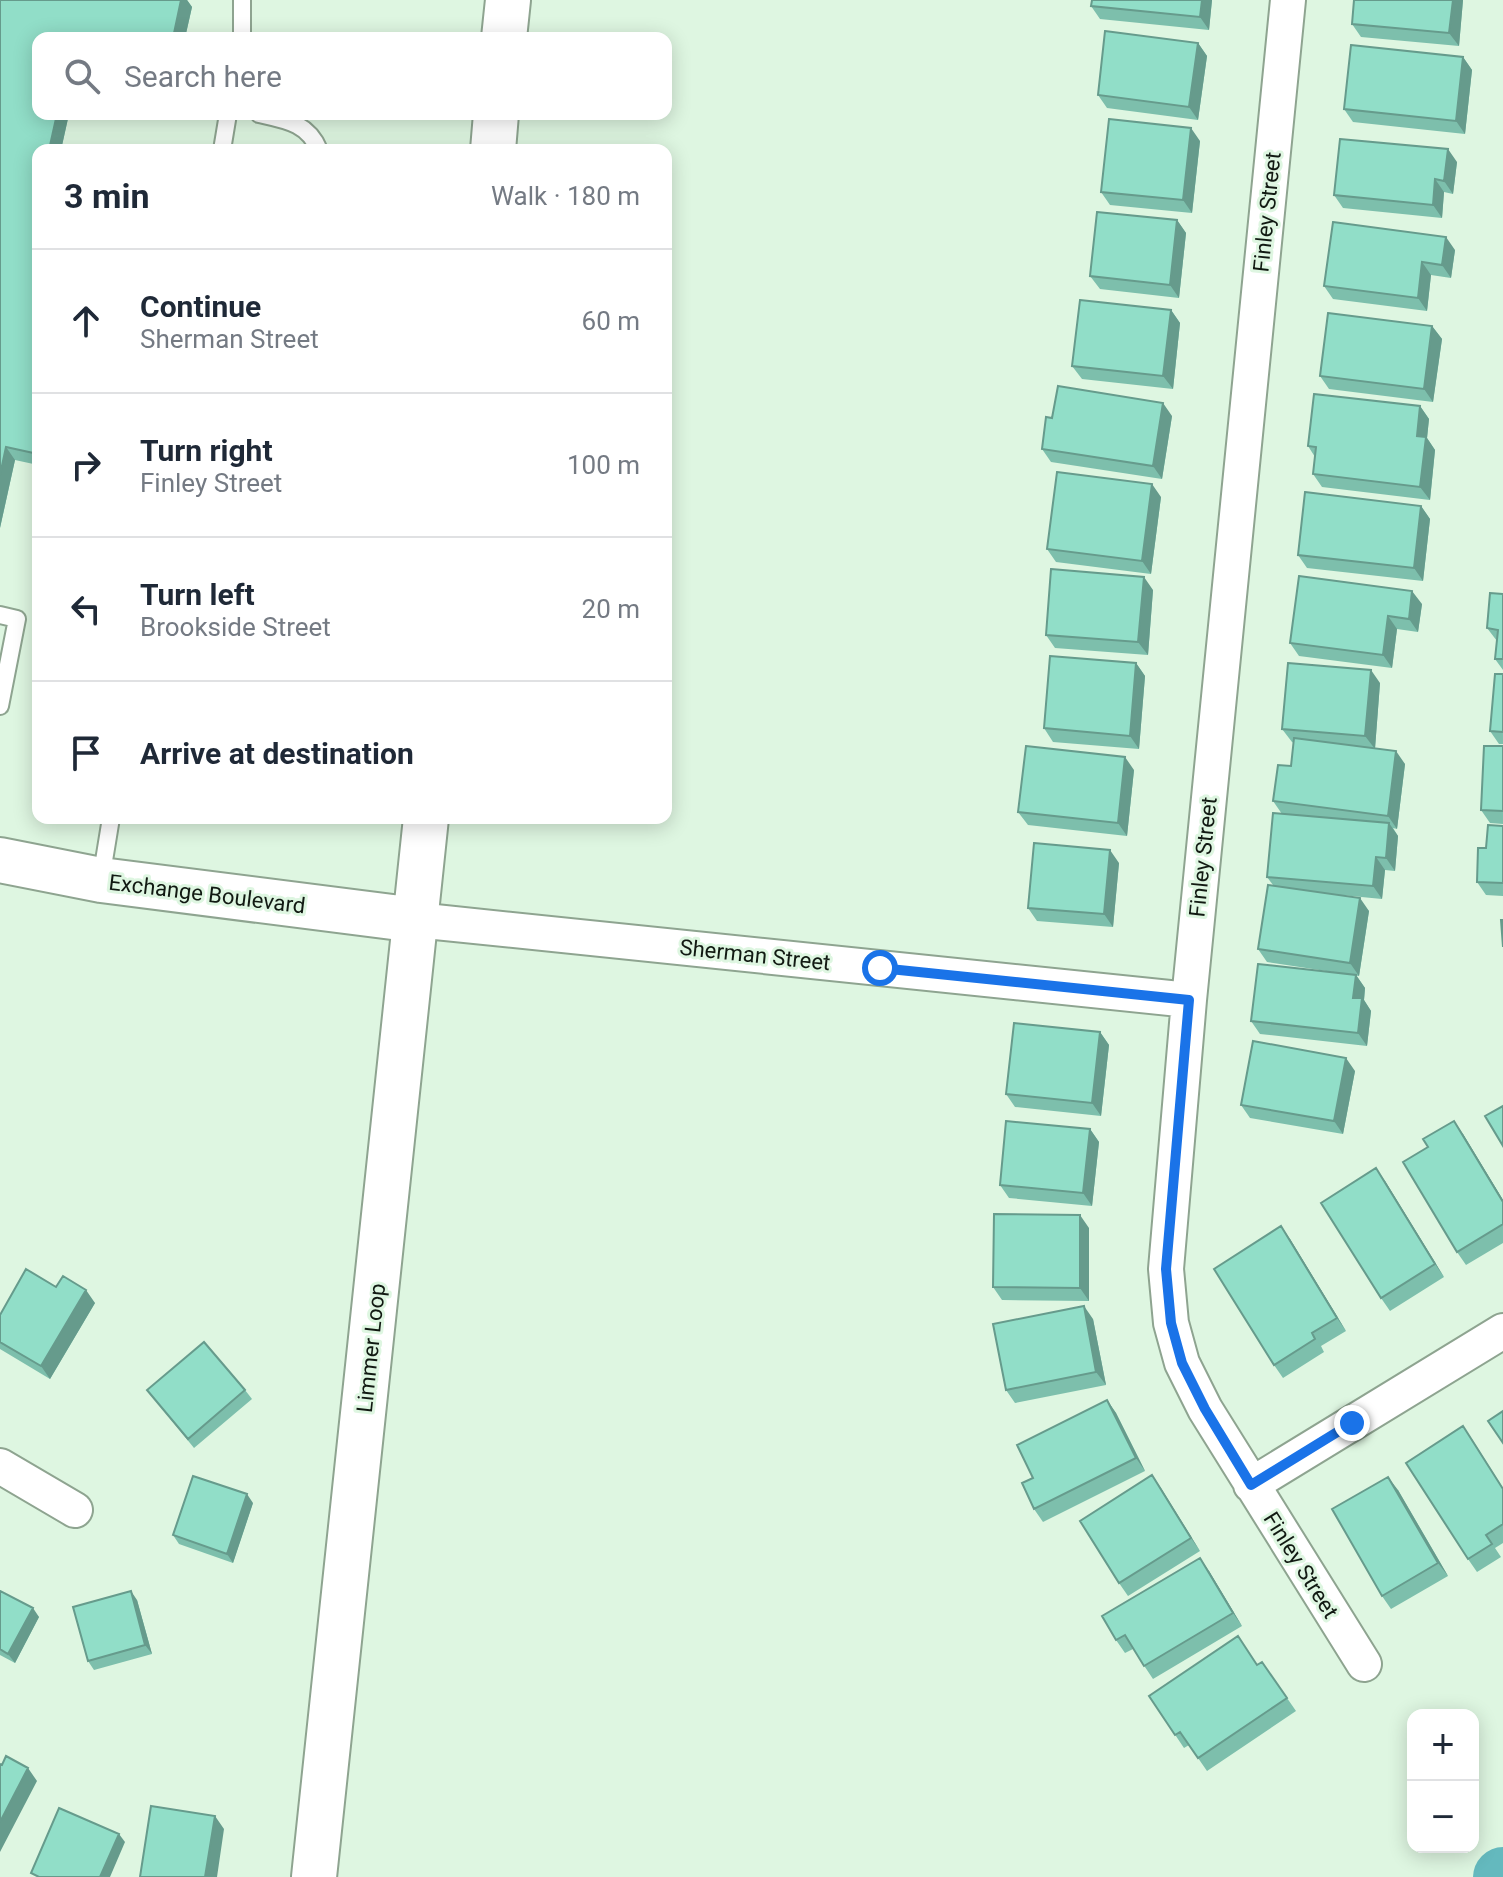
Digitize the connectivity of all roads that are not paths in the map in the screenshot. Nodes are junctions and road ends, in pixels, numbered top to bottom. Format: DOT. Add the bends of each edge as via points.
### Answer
graph roads {
  1 [pos="242,0"];
  2 [pos="508,0"];
  3 [pos="1288,0"];
  4 [pos="242,32"];
  5 [pos="505,32"];
  6 [pos="227,120"];
  7 [pos="288,120"];
  8 [pos="496,120"];
  9 [pos="223,144"];
  10 [pos="317,144"];
  11 [pos="494,144"];
  12 [pos="0,615"];
  13 [pos="0,706"];
  14 [pos="110,824"];
  15 [pos="425,824"];
  16 [pos="0,860"];
  17 [pos="101,880"];
  18 [pos="416,920"];
  19 [pos="1189,1000"];
  20 [pos="1503,1331"];
  21 [pos="0,1466"];
  22 [pos="1251,1485"];
  23 [pos="75,1510"];
  24 [pos="1364,1664"];
  25 [pos="314,1877"];
  1 -- 4 [label="lane"];
  2 -- 5 [label="street"];
  3 -- 19 [label="street, Finley Street"];
  6 -- 9 [label="lane"];
  7 -- 10 [label="lane" via="313,135"];
  8 -- 11 [label="street"];
  12 -- 13 [label="lane" via="17,619"];
  14 -- 17 [label="lane"];
  15 -- 18 [label="street, Limmer Loop"];
  16 -- 17 [label="street, Exchange Boulevard"];
  17 -- 18 [label="street, Exchange Boulevard"];
  18 -- 19 [label="street, Sherman Street"];
  18 -- 25 [label="street, Limmer Loop"];
  19 -- 22 [label="street, Finley Street" via="1166,1269 1171,1323 1182,1363"];
  20 -- 22 [label="street"];
  21 -- 23 [label="street"];
  22 -- 24 [label="street, Finley Street"];
}
